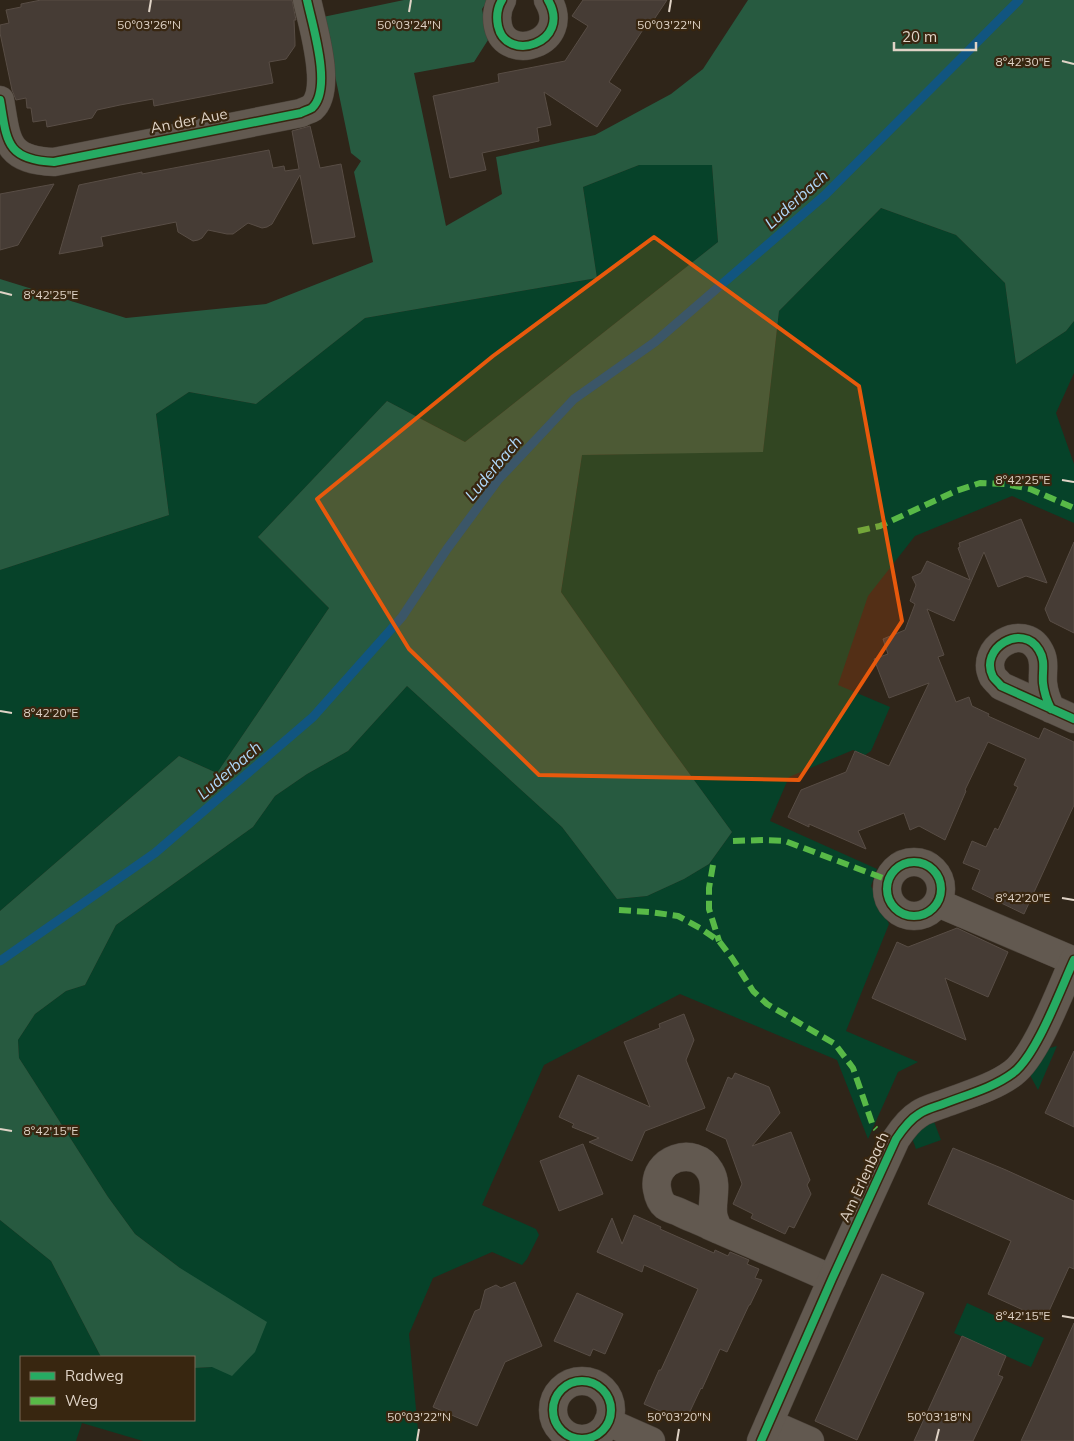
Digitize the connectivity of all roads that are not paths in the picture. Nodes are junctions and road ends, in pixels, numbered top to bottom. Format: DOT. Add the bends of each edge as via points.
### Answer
graph roads {
  1 [pos="307,0"];
  2 [pos="502,0"];
  3 [pos="548,0"];
  4 [pos="0,100"];
  5 [pos="938,903"];
  6 [pos="1074,961"];
  7 [pos="719,1230"];
  8 [pos="832,1279"];
  9 [pos="608,1422"];
  10 [pos="765,1432"];
  11 [pos="651,1441"];
  12 [pos="810,1441"];
  1 -- 4 [label="street, An der Aue" via="322,70 319,97 312,108 301,113 54,162 37,161 11,147"];
  2 -- 3 [label="street" via="496,16 498,28 511,43 522,46 544,40 551,30 554,18"];
  5 -- 6 [label="street, Am Erlenbach"];
  6 -- 8 [label="street, Am Erlenbach" via="1034,1046 1014,1072 919,1114 902,1130 888,1153"];
  7 -- 8 [label="street"];
  8 -- 10 [label="street, Am Erlenbach"];
  9 -- 11 [label="street"];
  10 -- 12 [label="street"];
}
